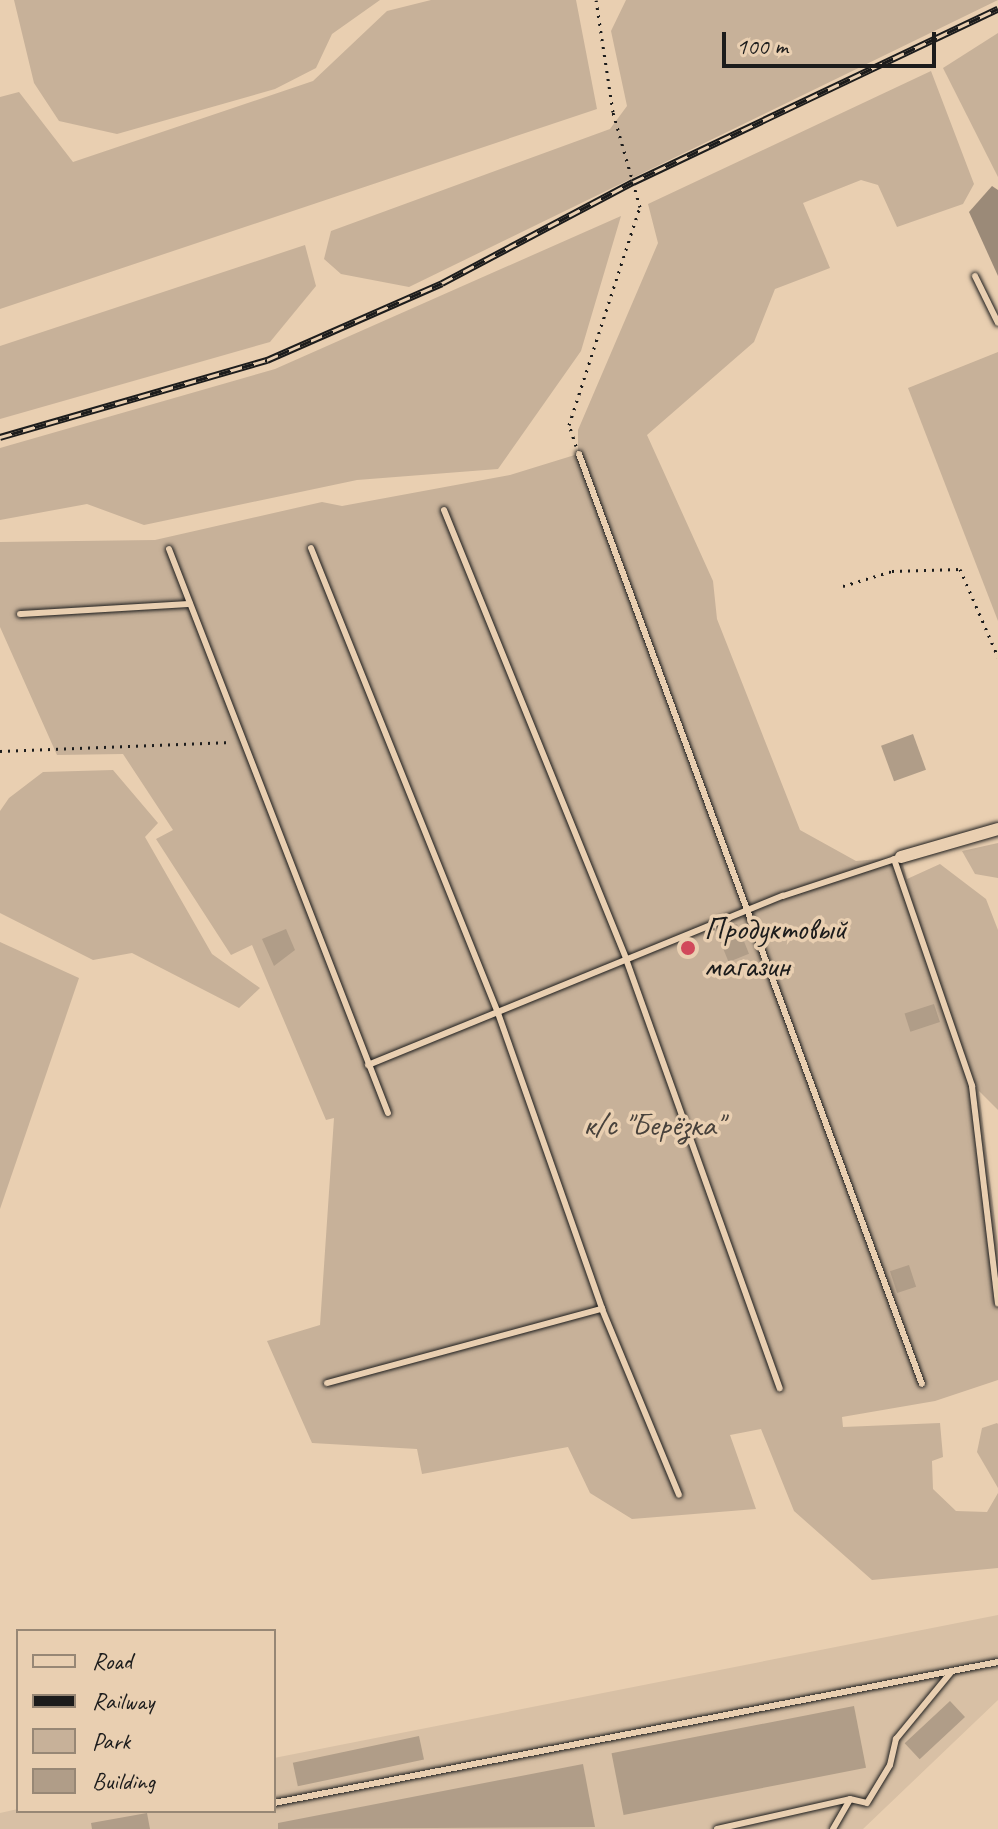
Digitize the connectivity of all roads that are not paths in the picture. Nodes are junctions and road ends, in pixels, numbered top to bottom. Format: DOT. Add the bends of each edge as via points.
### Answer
graph roads {
  1 [pos="975,276"];
  2 [pos="998,323"];
  3 [pos="579,454"];
  4 [pos="444,510"];
  5 [pos="311,548"];
  6 [pos="169,549"];
  7 [pos="190,604"];
  8 [pos="20,614"];
  9 [pos="998,829"];
  10 [pos="897,858"];
  11 [pos="750,910"];
  12 [pos="626,959"];
  13 [pos="498,1013"];
  14 [pos="368,1065"];
  15 [pos="388,1113"];
  16 [pos="998,1303"];
  17 [pos="602,1309"];
  18 [pos="327,1383"];
  19 [pos="922,1384"];
  20 [pos="780,1388"];
  21 [pos="679,1495"];
  22 [pos="998,1662"];
  23 [pos="952,1671"];
  24 [pos="850,1799"];
  25 [pos="276,1803"];
  26 [pos="717,1829"];
  27 [pos="833,1829"];
  1 -- 2 [label="lane"];
  3 -- 11 [label="lane"];
  4 -- 12 [label="lane"];
  5 -- 13 [label="lane"];
  6 -- 7 [label="lane"];
  7 -- 8 [label="lane"];
  7 -- 14 [label="lane"];
  9 -- 10 [label="street"];
  10 -- 11 [label="lane"];
  10 -- 16 [label="lane" via="972,1086"];
  11 -- 12 [label="lane"];
  11 -- 19 [label="lane"];
  12 -- 13 [label="lane"];
  12 -- 20 [label="lane"];
  13 -- 14 [label="lane"];
  13 -- 17 [label="lane"];
  14 -- 15 [label="lane"];
  17 -- 18 [label="lane"];
  17 -- 21 [label="lane"];
  22 -- 23 [label="lane"];
  23 -- 24 [label="lane" via="896,1739 890,1765 867,1803"];
  23 -- 25 [label="lane"];
  24 -- 26 [label="lane"];
  24 -- 27 [label="lane"];
}
